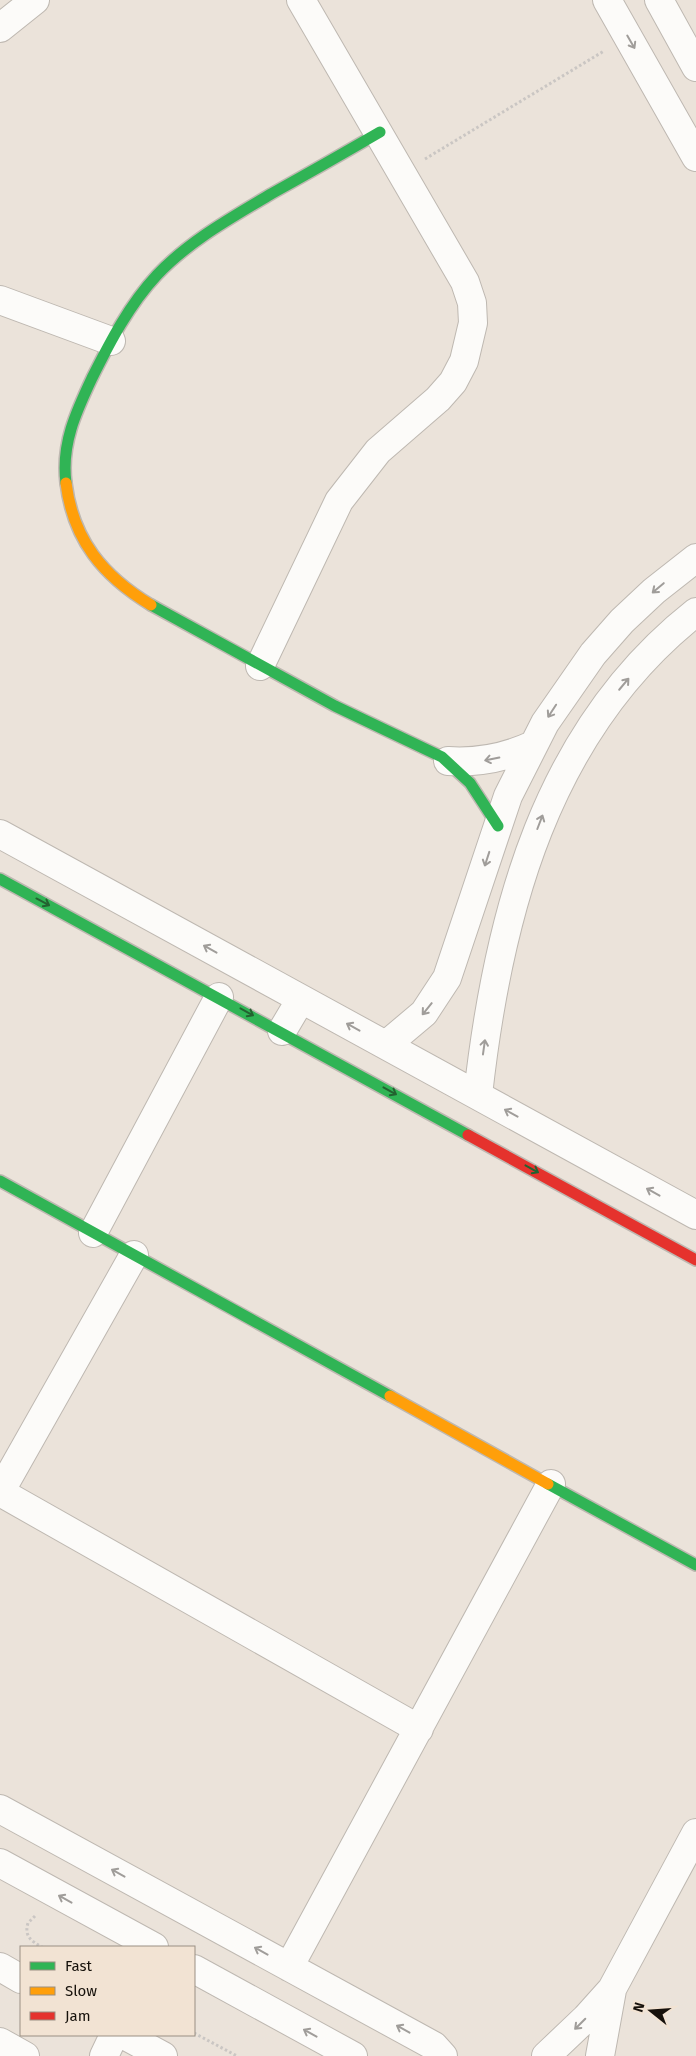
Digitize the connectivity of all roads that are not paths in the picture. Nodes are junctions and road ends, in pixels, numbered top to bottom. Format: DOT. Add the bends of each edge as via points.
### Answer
graph roads {
  1 [pos="35,0"];
  2 [pos="301,0"];
  3 [pos="607,0"];
  4 [pos="659,0"];
  5 [pos="0,28"];
  6 [pos="696,67"];
  7 [pos="380,132"];
  8 [pos="696,157"];
  9 [pos="0,300"];
  10 [pos="111,341"];
  11 [pos="693,555"];
  12 [pos="696,612"];
  13 [pos="260,666"];
  14 [pos="533,745"];
  15 [pos="448,761"];
  16 [pos="498,826"];
  17 [pos="0,834"];
  18 [pos="0,879"];
  19 [pos="218,997"];
  20 [pos="301,999"];
  21 [pos="282,1031"];
  22 [pos="386,1045"];
  23 [pos="478,1095"];
  24 [pos="0,1181"];
  25 [pos="696,1215"];
  26 [pos="93,1232"];
  27 [pos="134,1255"];
  28 [pos="696,1260"];
  29 [pos="551,1484"];
  30 [pos="0,1492"];
  31 [pos="696,1565"];
  32 [pos="419,1729"];
  33 [pos="0,1809"];
  34 [pos="696,1833"];
  35 [pos="5,1870"];
  36 [pos="686,1874"];
  37 [pos="152,1946"];
  38 [pos="0,1967"];
  39 [pos="289,1967"];
  40 [pos="195,1970"];
  41 [pos="20,1978"];
  42 [pos="612,1989"];
  43 [pos="114,2036"];
  44 [pos="126,2036"];
  45 [pos="0,2042"];
  46 [pos="25,2056"];
  47 [pos="104,2056"];
  48 [pos="164,2056"];
  49 [pos="353,2056"];
  50 [pos="443,2056"];
  51 [pos="546,2056"];
  52 [pos="600,2056"];
  1 -- 5 [label="street"];
  2 -- 7 [label="street"];
  3 -- 8 [label="street, one-way"];
  4 -- 6 [label="street"];
  7 -- 10 [label="street" via="193,242 145,289"];
  7 -- 13 [label="street" via="465,282 472,303 470,342 453,382 438,400 378,451 339,501"];
  9 -- 10 [label="street"];
  10 -- 13 [label="street" via="72,420 66,447 65,475 78,528 91,553 129,592"];
  11 -- 14 [label="street, one-way" via="622,621 593,654 566,689"];
  23 -- 12 [label="street, one-way" via="498,962 544,810 582,741 612,698 657,646"];
  13 -- 15 [label="street"];
  14 -- 15 [label="street, one-way" via="484,761"];
  14 -- 16 [label="street" via="508,796"];
  15 -- 16 [label="street" via="478,793"];
  16 -- 22 [label="street, one-way" via="447,978 424,1013"];
  20 -- 17 [label="street, one-way"];
  18 -- 19 [label="street, one-way"];
  19 -- 21 [label="street, one-way"];
  19 -- 26 [label="street"];
  20 -- 21 [label="street"];
  22 -- 20 [label="street, one-way"];
  21 -- 28 [label="street, one-way"];
  22 -- 23 [label="street"];
  25 -- 23 [label="street, one-way"];
  24 -- 26 [label="street"];
  26 -- 27 [label="street"];
  27 -- 29 [label="street"];
  27 -- 30 [label="street"];
  29 -- 31 [label="street"];
  29 -- 32 [label="street"];
  30 -- 32 [label="street"];
  32 -- 39 [label="street"];
  39 -- 33 [label="street, one-way"];
  34 -- 36 [label="street"];
  37 -- 35 [label="street, one-way"];
  36 -- 42 [label="street"];
  38 -- 41 [label="street"];
  50 -- 39 [label="street, one-way" via="434,2046"];
  49 -- 40 [label="street, one-way"];
  42 -- 51 [label="street, one-way"];
  42 -- 52 [label="street"];
  43 -- 47 [label="street"];
  44 -- 48 [label="street"];
  45 -- 46 [label="street"];
}
